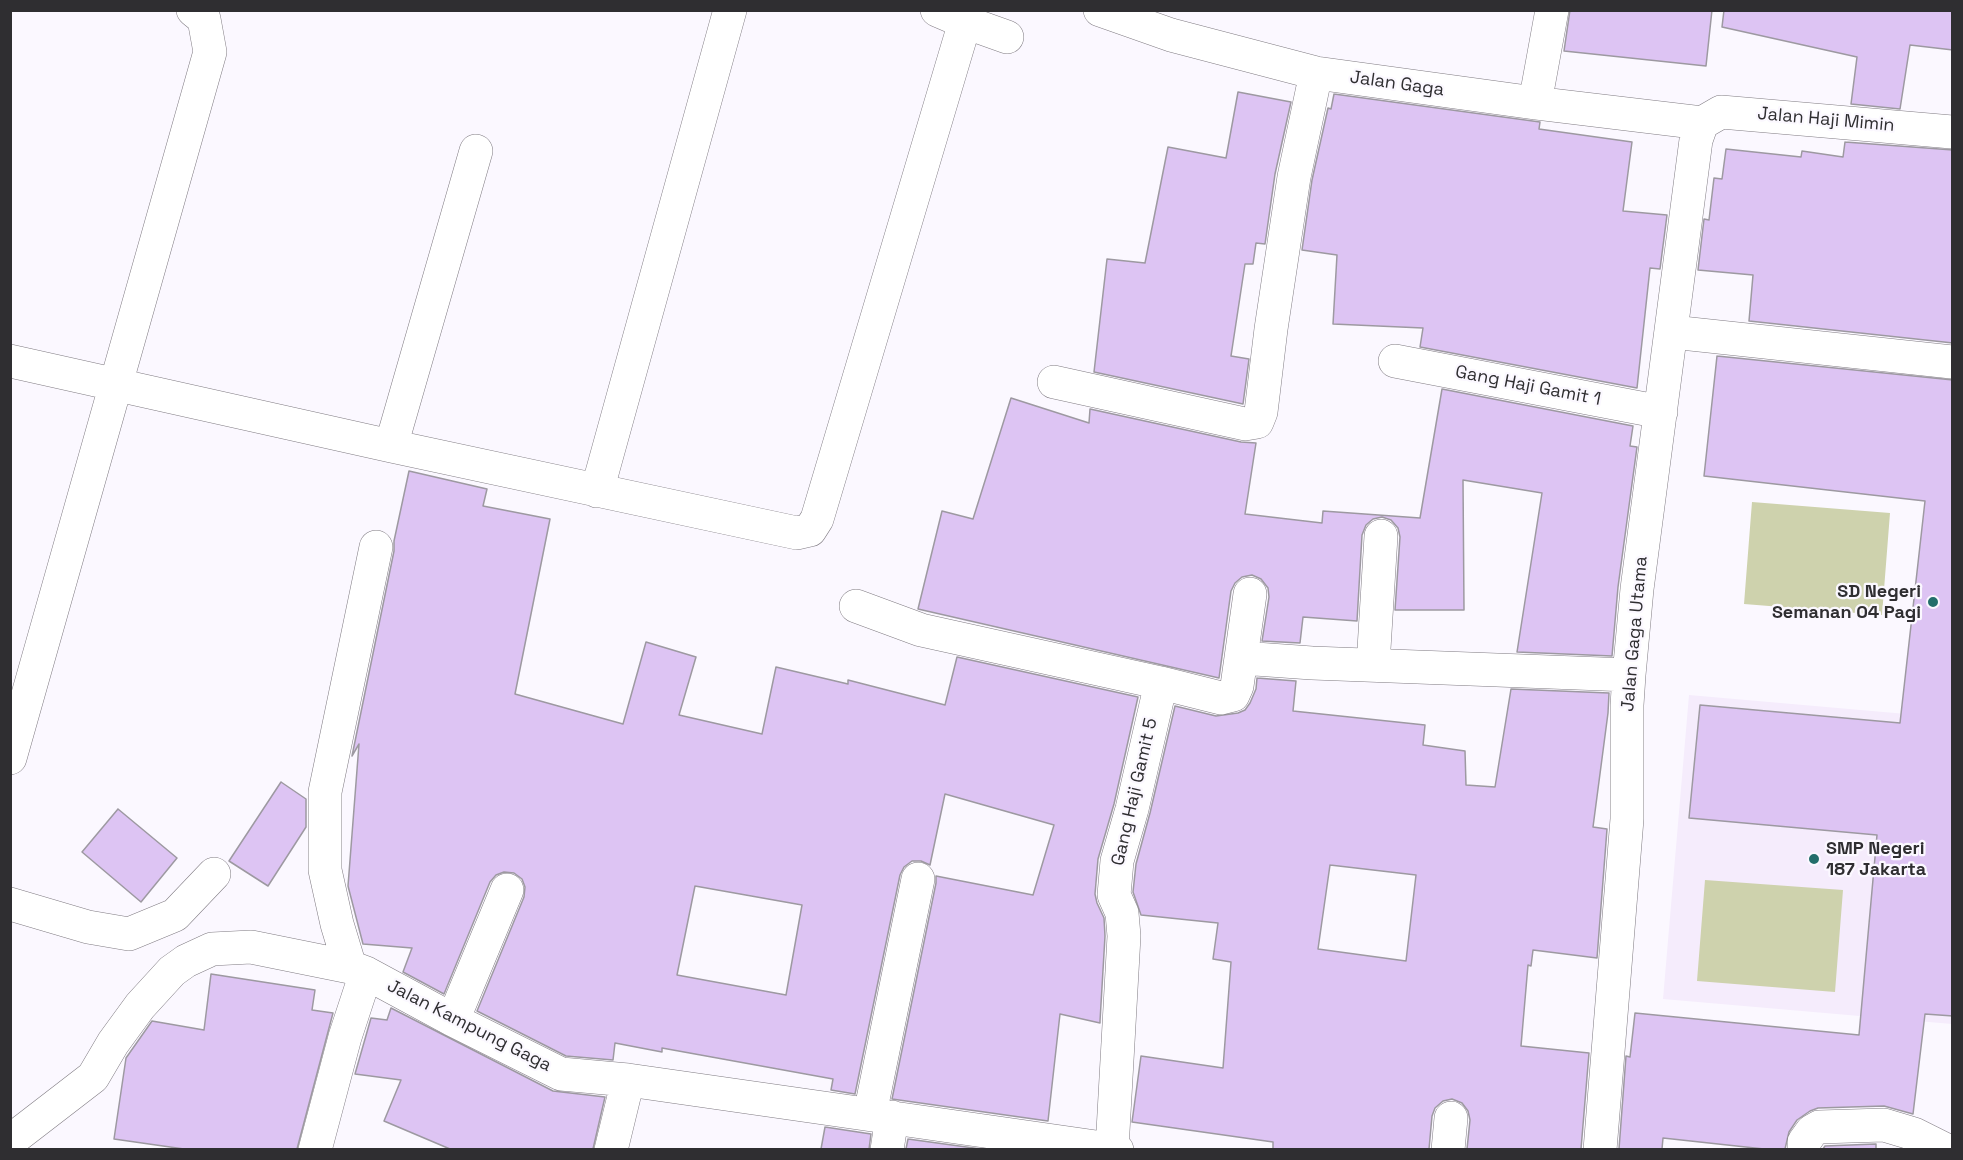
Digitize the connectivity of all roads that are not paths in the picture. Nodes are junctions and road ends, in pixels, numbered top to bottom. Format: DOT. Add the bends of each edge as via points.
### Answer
graph roads {
  1 [pos="193,10"];
  2 [pos="730,10"];
  3 [pos="1100,10"];
  4 [pos="1552,10"];
  5 [pos="951,16"];
  6 [pos="1007,37"];
  7 [pos="1316,73"];
  8 [pos="1535,103"];
  9 [pos="1702,123"];
  10 [pos="1953,132"];
  11 [pos="476,151"];
  12 [pos="1672,332"];
  13 [pos="10,361"];
  14 [pos="1395,361"];
  15 [pos="1953,362"];
  16 [pos="1054,382"];
  17 [pos="116,384"];
  18 [pos="1661,412"];
  19 [pos="392,446"];
  20 [pos="597,491"];
  21 [pos="1381,536"];
  22 [pos="376,547"];
  23 [pos="1250,594"];
  24 [pos="856,606"];
  25 [pos="1241,658"];
  26 [pos="1372,665"];
  27 [pos="1629,675"];
  28 [pos="1161,683"];
  29 [pos="10,758"];
  30 [pos="213,874"];
  31 [pos="918,879"];
  32 [pos="507,890"];
  33 [pos="10,904"];
  34 [pos="358,970"];
  35 [pos="453,1020"];
  36 [pos="628,1080"];
  37 [pos="881,1116"];
  38 [pos="10,1141"];
  39 [pos="1056,1145"];
  40 [pos="315,1149"];
  41 [pos="611,1149"];
  42 [pos="887,1149"];
  43 [pos="1114,1149"];
  44 [pos="1600,1149"];
  45 [pos="1804,1149"];
  46 [pos="1946,1149"];
  1 -- 17 [label="street" via="204,19 210,52"];
  2 -- 20 [label="street"];
  3 -- 7 [label="street, Jalan Gaga" via="1171,35"];
  4 -- 8 [label="street"];
  5 -- 6 [label="street"];
  5 -- 20 [label="street" via="817,519 810,530 797,533"];
  7 -- 8 [label="street, Jalan Gaga"];
  7 -- 16 [label="street" via="1294,177 1257,422 1245,424"];
  8 -- 9 [label="street, Jalan Gaga"];
  9 -- 10 [label="street, Jalan Haji Mimin" via="1729,111"];
  9 -- 12 [label="street, Jalan Gaga Utama" via="1696,140"];
  11 -- 19 [label="street"];
  12 -- 15 [label="street"];
  12 -- 18 [label="street, Jalan Gaga Utama"];
  13 -- 17 [label="street"];
  14 -- 18 [label="street, Gang Haji Gamit 1"];
  17 -- 19 [label="street"];
  17 -- 29 [label="street"];
  18 -- 27 [label="street, Jalan Gaga Utama"];
  19 -- 20 [label="street"];
  21 -- 26 [label="street"];
  22 -- 34 [label="street" via="325,792 325,870 337,924"];
  23 -- 25 [label="street"];
  24 -- 28 [label="street" via="921,630"];
  25 -- 26 [label="street"];
  25 -- 28 [label="street" via="1233,695 1221,698"];
  26 -- 27 [label="street"];
  27 -- 44 [label="street, Jalan Gaga Utama" via="1627,819"];
  28 -- 43 [label="street, Gang Haji Gamit 5" via="1117,861 1114,895 1122,913 1124,936"];
  30 -- 33 [label="street" via="175,915 129,934 88,927"];
  31 -- 37 [label="street"];
  32 -- 35 [label="street"];
  34 -- 35 [label="street, Jalan Kampung Gaga"];
  34 -- 38 [label="street, Jalan Kampung Gaga" via="251,947 212,949 186,961 140,1006 93,1077"];
  34 -- 40 [label="street" via="345,1037"];
  35 -- 36 [label="street, Jalan Kampung Gaga" via="561,1074"];
  36 -- 37 [label="street, Jalan Kampung Gaga"];
  36 -- 41 [label="street"];
  37 -- 39 [label="street, Jalan Kampung Gaga"];
  37 -- 42 [label="street"];
  39 -- 43 [label="street, Jalan Kampung Gaga"];
  45 -- 46 [label="street" via="1804,1142 1819,1127 1884,1125"];
}
